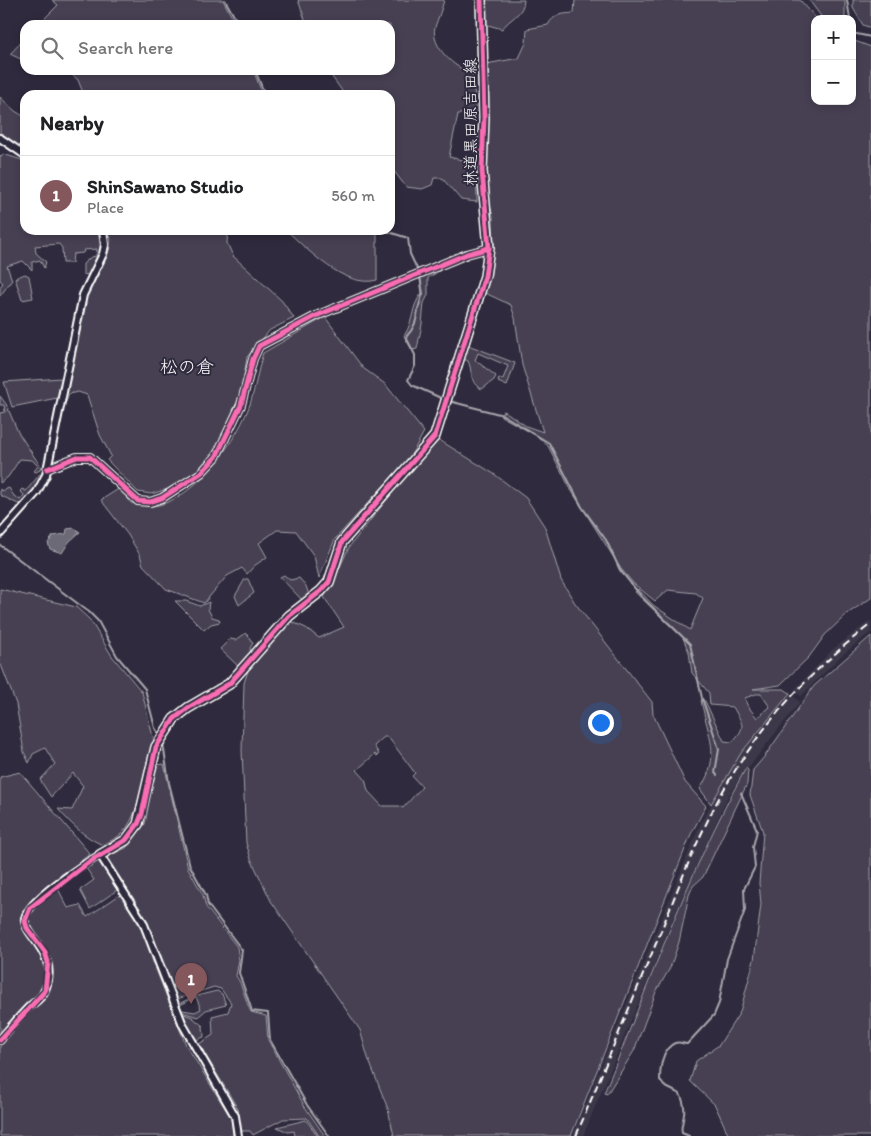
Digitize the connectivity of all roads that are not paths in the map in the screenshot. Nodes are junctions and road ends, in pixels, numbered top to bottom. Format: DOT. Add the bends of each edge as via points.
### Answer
graph roads {
  1 [pos="481,0"];
  2 [pos="0,138"];
  3 [pos="20,152"];
  4 [pos="104,235"];
  5 [pos="489,248"];
  6 [pos="47,469"];
  7 [pos="0,534"];
  8 [pos="100,855"];
  9 [pos="0,1040"];
  10 [pos="238,1136"];
  1 -- 5 [label="street, 林道黒田原吉田線" via="482,171"];
  2 -- 3 [label="street"];
  4 -- 6 [label="street" via="103,254 83,295"];
  5 -- 6 [label="street" via="316,316 260,346 253,359 241,405 216,456 201,473 162,498 144,503 134,499 90,456 77,457"];
  5 -- 8 [label="street, 林道黒田原吉田線" via="485,276 435,436 342,542 329,582 321,591 288,616 229,684 174,719 156,747 138,824 126,840"];
  6 -- 7 [label="street" via="42,485"];
  8 -- 9 [label="street" via="37,901 27,913 27,928 45,952 48,962 45,991"];
  8 -- 10 [label="street" via="144,922 182,1025 235,1116"];
}
